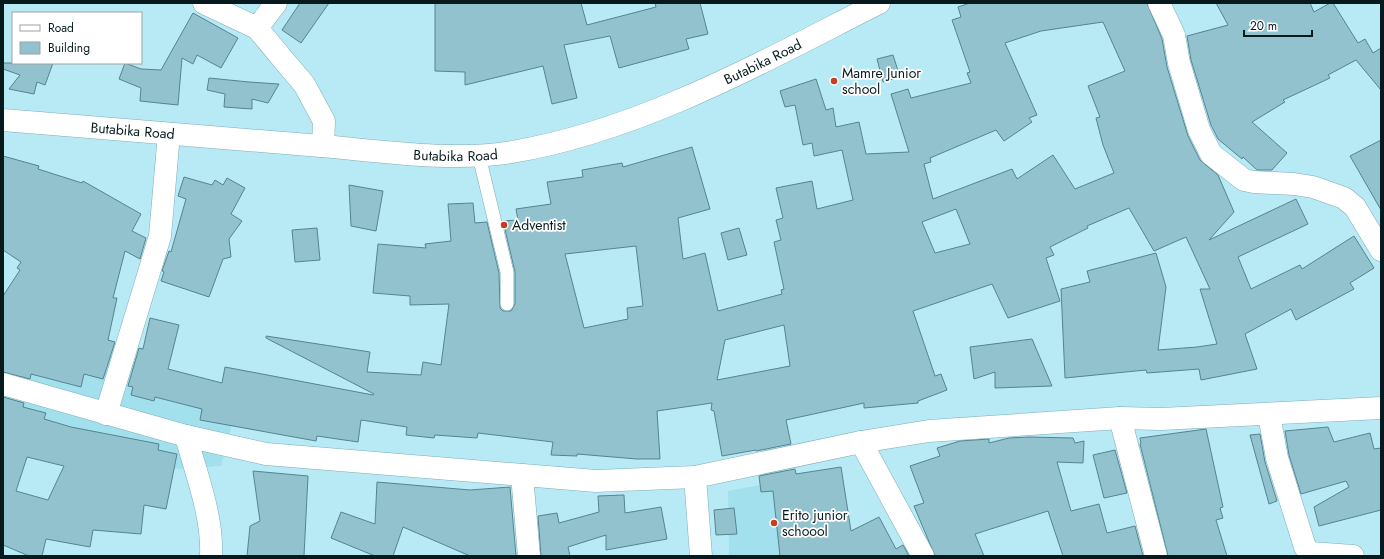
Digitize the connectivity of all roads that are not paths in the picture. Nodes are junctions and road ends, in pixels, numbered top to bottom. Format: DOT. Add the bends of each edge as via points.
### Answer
graph roads {
  1 [pos="204,3"];
  2 [pos="276,3"];
  3 [pos="878,3"];
  4 [pos="1159,3"];
  5 [pos="257,28"];
  6 [pos="3,120"];
  7 [pos="169,134"];
  8 [pos="323,146"];
  9 [pos="479,156"];
  10 [pos="1381,250"];
  11 [pos="507,304"];
  12 [pos="3,384"];
  13 [pos="1381,408"];
  14 [pos="106,414"];
  15 [pos="1269,414"];
  16 [pos="1120,418"];
  17 [pos="186,436"];
  18 [pos="861,442"];
  19 [pos="522,475"];
  20 [pos="695,477"];
  21 [pos="211,556"];
  22 [pos="529,556"];
  23 [pos="701,556"];
  24 [pos="923,556"];
  25 [pos="1156,556"];
  26 [pos="1352,556"];
  1 -- 5 [label="street"];
  2 -- 5 [label="street"];
  3 -- 9 [label="street, Butabika Road" via="766,60 632,119 565,140 513,152"];
  4 -- 10 [label="street" via="1174,35 1179,63 1199,130 1211,154 1244,180 1313,186 1344,198 1355,207"];
  5 -- 8 [label="street" via="304,84 324,120"];
  6 -- 7 [label="street, Butabika Road"];
  7 -- 8 [label="street, Butabika Road"];
  7 -- 14 [label="street" via="160,236"];
  8 -- 9 [label="street, Butabika Road"];
  9 -- 11 [label="lane" via="507,272"];
  12 -- 14 [label="street"];
  13 -- 15 [label="street"];
  14 -- 17 [label="street"];
  15 -- 16 [label="street" via="1161,419"];
  15 -- 26 [label="street" via="1277,458 1305,547 1311,553"];
  16 -- 18 [label="street" via="929,431"];
  16 -- 25 [label="street"];
  17 -- 19 [label="street" via="266,454"];
  17 -- 21 [label="street" via="205,504 212,545"];
  18 -- 20 [label="street"];
  18 -- 24 [label="street"];
  19 -- 20 [label="street" via="596,481"];
  19 -- 22 [label="street"];
  20 -- 23 [label="street"];
}
